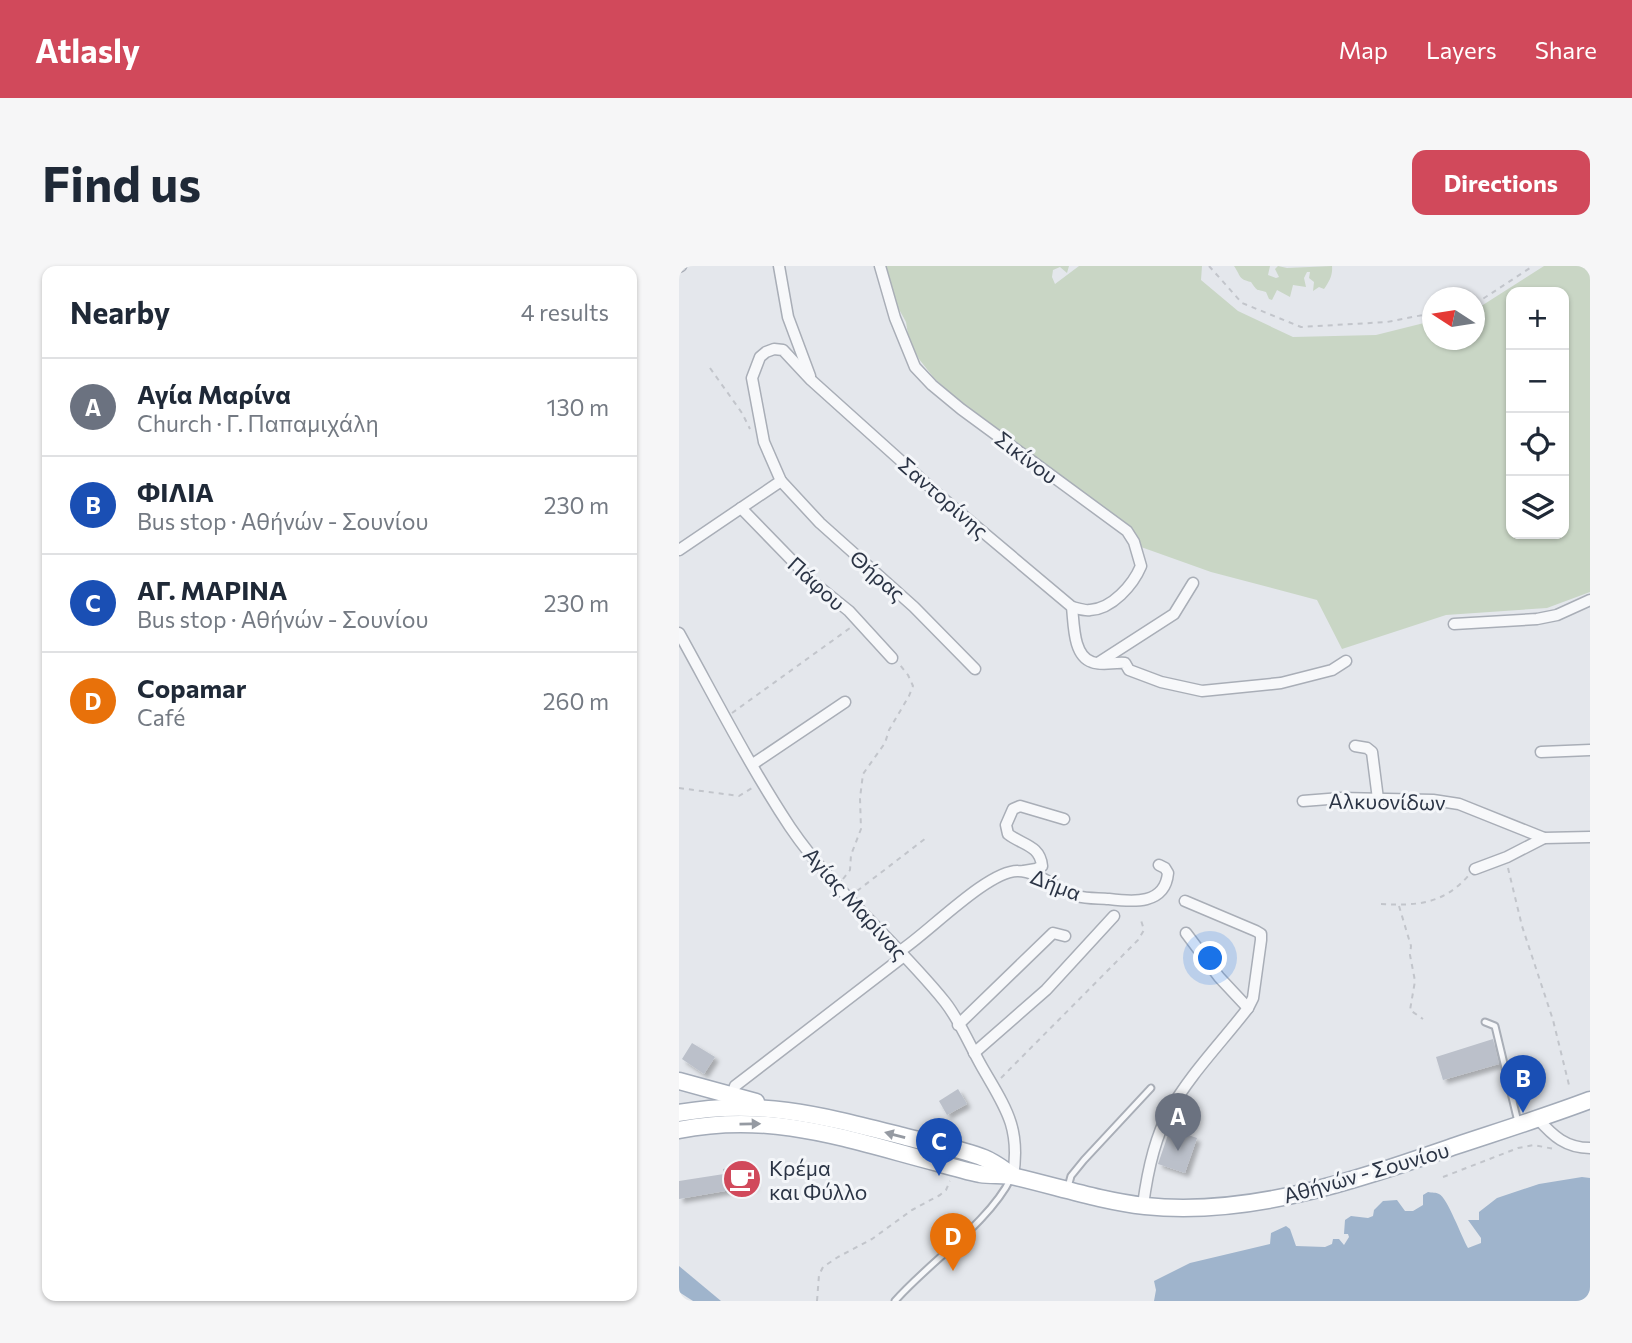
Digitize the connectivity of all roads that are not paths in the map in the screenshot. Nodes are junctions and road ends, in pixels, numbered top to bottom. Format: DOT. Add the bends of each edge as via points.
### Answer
graph roads {
  1 [pos="779,266"];
  2 [pos="880,266"];
  3 [pos="811,380"];
  4 [pos="781,481"];
  5 [pos="741,508"];
  6 [pos="679,550"];
  7 [pos="1193,583"];
  8 [pos="1590,600"];
  9 [pos="1072,607"];
  10 [pos="1454,624"];
  11 [pos="679,633"];
  12 [pos="892,658"];
  13 [pos="1346,661"];
  14 [pos="1098,663"];
  15 [pos="975,669"];
  16 [pos="845,702"];
  17 [pos="1355,746"];
  18 [pos="1590,750"];
  19 [pos="1541,752"];
  20 [pos="753,764"];
  21 [pos="1378,799"];
  22 [pos="1303,801"];
  23 [pos="1064,819"];
  24 [pos="1590,837"];
  25 [pos="1544,838"];
  26 [pos="1159,865"];
  27 [pos="1475,869"];
  28 [pos="1024,871"];
  29 [pos="1185,901"];
  30 [pos="1114,916"];
  31 [pos="1186,933"];
  32 [pos="1065,936"];
  33 [pos="902,954"];
  34 [pos="1248,1009"];
  35 [pos="1485,1022"];
  36 [pos="958,1026"];
  37 [pos="974,1052"];
  38 [pos="679,1082"];
  39 [pos="1151,1088"];
  40 [pos="732,1095"];
  41 [pos="1590,1100"];
  42 [pos="782,1109"];
  43 [pos="679,1113"];
  44 [pos="1538,1119"];
  45 [pos="1519,1125"];
  46 [pos="679,1130"];
  47 [pos="1590,1148"];
  48 [pos="1013,1175"];
  49 [pos="1067,1191"];
  50 [pos="1143,1205"];
  51 [pos="895,1301"];
  1 -- 3 [label="street" via="788,317"];
  2 -- 9 [label="street, Σικίνου" via="915,367 932,386 1126,531 1134,542 1141,566 1128,588 1103,606 1090,610"];
  3 -- 4 [label="street, Σαντορίνης" via="783,350 774,349 760,357 752,378 764,442"];
  3 -- 9 [label="street, Σαντορίνης"];
  4 -- 5 [label="street"];
  4 -- 15 [label="street, Θήρας"];
  5 -- 6 [label="street"];
  5 -- 12 [label="street, Πάφου"];
  7 -- 14 [label="street" via="1174,614"];
  8 -- 10 [label="street" via="1537,619"];
  9 -- 14 [label="street" via="1076,641 1086,659"];
  11 -- 20 [label="street, Αγίας Μαρίνας"];
  13 -- 14 [label="street" via="1332,670 1282,683 1202,691 1161,682 1129,670 1125,663"];
  16 -- 20 [label="street"];
  17 -- 21 [label="street" via="1372,752"];
  18 -- 19 [label="street"];
  20 -- 33 [label="street, Αγίας Μαρίνας" via="790,827 836,886"];
  21 -- 22 [label="street, Αλκυονίδων"];
  21 -- 25 [label="street, Αλκυονίδων" via="1459,804"];
  23 -- 28 [label="street" via="1020,806 1013,809 1006,825 1008,834 1036,849 1041,858 1041,866"];
  24 -- 25 [label="street, Αλκυονίδων"];
  25 -- 27 [label="street"];
  26 -- 28 [label="street, Δήμα" via="1168,873 1164,886 1149,899 1132,902 1079,897"];
  28 -- 33 [label="street, Δήμα" via="1002,874"];
  29 -- 34 [label="street" via="1261,934"];
  30 -- 37 [label="street" via="1046,990"];
  31 -- 34 [label="street"];
  32 -- 36 [label="street" via="1053,933"];
  33 -- 36 [label="street, Αγίας Μαρίνας" via="947,1004"];
  33 -- 40 [label="street, Δήμα" via="735,1086"];
  34 -- 50 [label="street" via="1167,1115"];
  35 -- 45 [label="lane" via="1495,1026"];
  36 -- 37 [label="street, Αγίας Μαρίνας"];
  37 -- 48 [label="street, Αγίας Μαρίνας" via="1015,1132"];
  38 -- 40 [label="main road"];
  39 -- 49 [label="lane" via="1071,1176"];
  40 -- 42 [label="main road"];
  41 -- 44 [label="main road, Αθήνών - Σουνίου"];
  42 -- 43 [label="main road, Αθήνών - Σουνίου"];
  48 -- 42 [label="main road, Αθήνών - Σουνίου, one-way" via="985,1158"];
  44 -- 45 [label="main road, Αθήνών - Σουνίου"];
  44 -- 47 [label="street" via="1562,1142"];
  45 -- 50 [label="main road, Αθήνών - Σουνίου" via="1315,1190 1226,1206"];
  46 -- 48 [label="main road, Αθήνών - Σουνίου, one-way" via="781,1125 981,1174"];
  48 -- 49 [label="main road, Αθήνών - Σουνίου"];
  48 -- 51 [label="lane" via="997,1201"];
  49 -- 50 [label="main road, Αθήνών - Σουνίου"];
}
